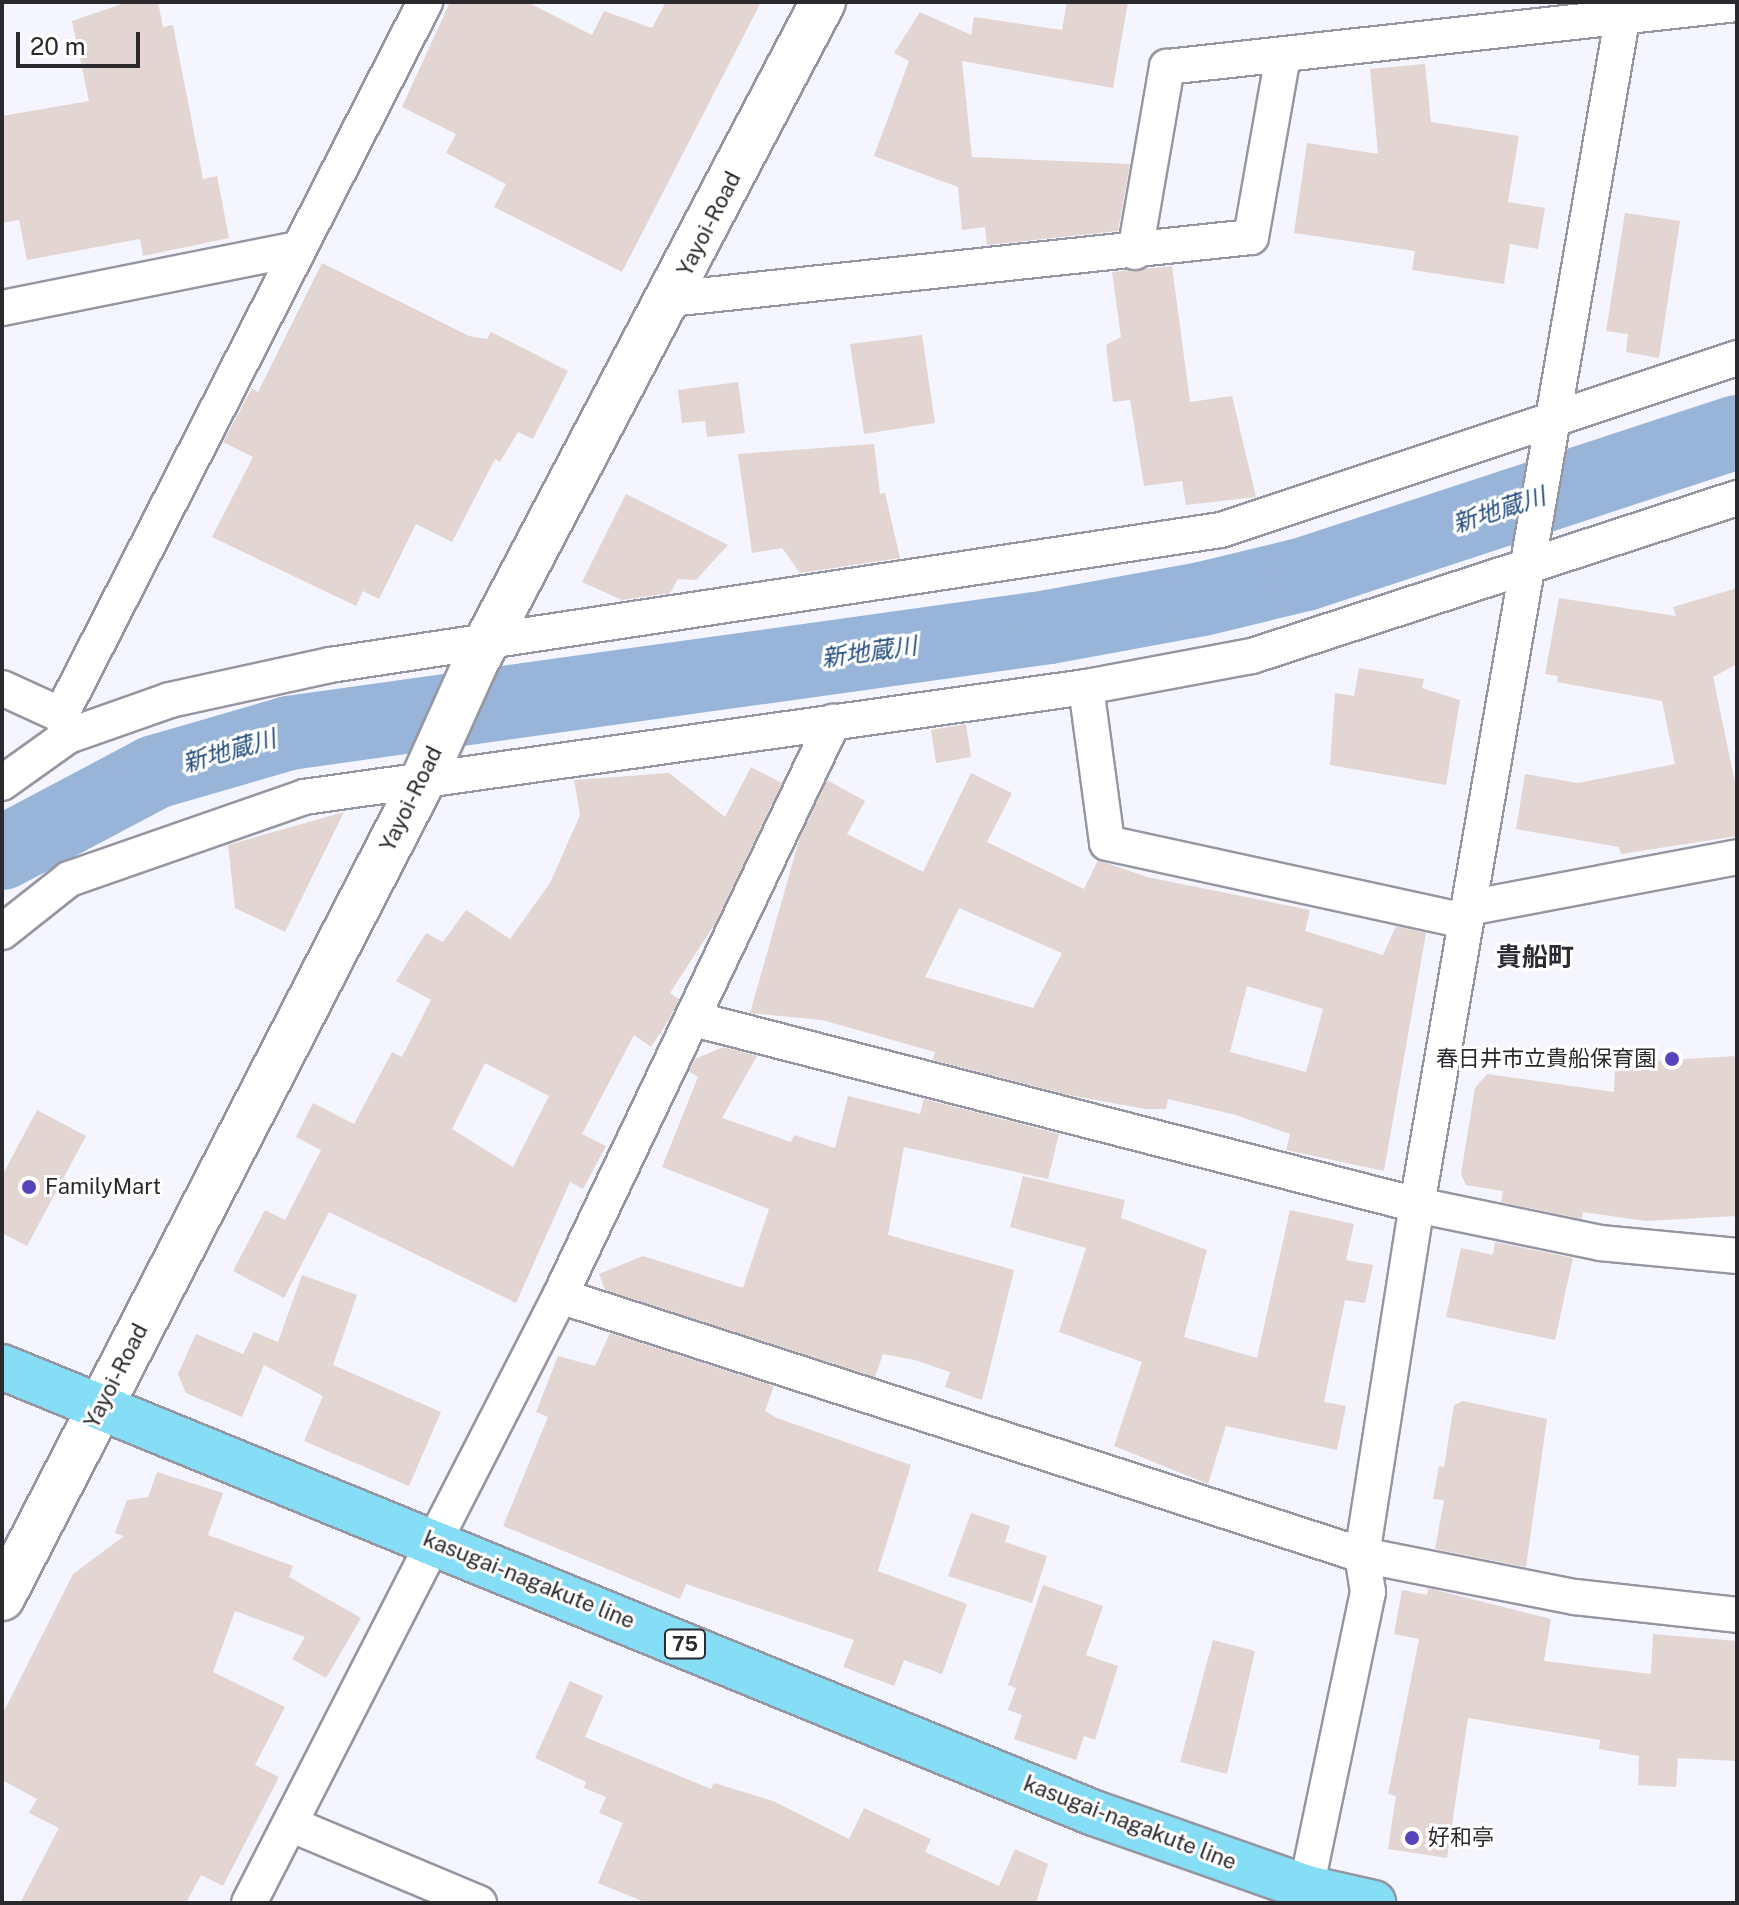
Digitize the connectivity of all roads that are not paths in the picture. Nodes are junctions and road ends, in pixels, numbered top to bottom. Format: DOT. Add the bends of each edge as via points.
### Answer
graph roads {
  1 [pos="425,2"];
  2 [pos="823,2"];
  3 [pos="1737,4"];
  4 [pos="1623,9"];
  5 [pos="1283,56"];
  6 [pos="297,249"];
  7 [pos="1135,252"];
  8 [pos="670,299"];
  9 [pos="2,308"];
  10 [pos="1737,358"];
  11 [pos="1554,419"];
  12 [pos="1737,498"];
  13 [pos="1531,553"];
  14 [pos="482,652"];
  15 [pos="1086,687"];
  16 [pos="2,688"];
  17 [pos="833,722"];
  18 [pos="65,726"];
  19 [pos="426,772"];
  20 [pos="2,783"];
  21 [pos="1737,857"];
  22 [pos="1467,915"];
  23 [pos="2,932"];
  24 [pos="694,1019"];
  25 [pos="1417,1205"];
  26 [pos="1737,1256"];
  27 [pos="560,1296"];
  28 [pos="2,1367"];
  29 [pos="102,1403"];
  30 [pos="432,1539"];
  31 [pos="1362,1555"];
  32 [pos="2,1598"];
  33 [pos="1737,1615"];
  34 [pos="290,1824"];
  35 [pos="1305,1896"];
  36 [pos="249,1903"];
  37 [pos="479,1903"];
  38 [pos="1373,1903"];
  1 -- 6 [label="street"];
  2 -- 8 [label="street, Yayoi-Road"];
  3 -- 4 [label="street"];
  4 -- 5 [label="street"];
  4 -- 11 [label="street"];
  5 -- 7 [label="street" via="1251,237"];
  5 -- 7 [label="street" via="1167,67"];
  6 -- 9 [label="street"];
  6 -- 18 [label="street"];
  7 -- 8 [label="street"];
  8 -- 14 [label="street, Yayoi-Road"];
  10 -- 11 [label="street"];
  11 -- 13 [label="street"];
  11 -- 14 [label="street" via="1221,530"];
  12 -- 13 [label="street"];
  13 -- 15 [label="street" via="1252,656"];
  13 -- 22 [label="street"];
  14 -- 18 [label="street" via="170,700"];
  14 -- 19 [label="street, Yayoi-Road"];
  15 -- 17 [label="street"];
  15 -- 22 [label="street" via="1107,843"];
  16 -- 18 [label="street"];
  17 -- 19 [label="street"];
  17 -- 24 [label="street"];
  18 -- 20 [label="street"];
  19 -- 23 [label="street" via="304,797 166,840 69,879"];
  19 -- 29 [label="street, Yayoi-Road"];
  21 -- 22 [label="street"];
  22 -- 25 [label="street"];
  24 -- 25 [label="street"];
  24 -- 27 [label="street"];
  25 -- 26 [label="street" via="1600,1243"];
  25 -- 31 [label="street"];
  27 -- 30 [label="street"];
  27 -- 31 [label="street"];
  28 -- 29 [label="main road, kasugai-nagakute line / 75"];
  29 -- 30 [label="main road, kasugai-nagakute line / 75"];
  29 -- 32 [label="street, Yayoi-Road"];
  30 -- 34 [label="street"];
  30 -- 35 [label="main road, kasugai-nagakute line / 75"];
  31 -- 33 [label="street" via="1575,1597"];
  31 -- 35 [label="street" via="1368,1592"];
  34 -- 36 [label="street"];
  34 -- 37 [label="street"];
  35 -- 38 [label="main road, kasugai-nagakute line / 75"];
}
